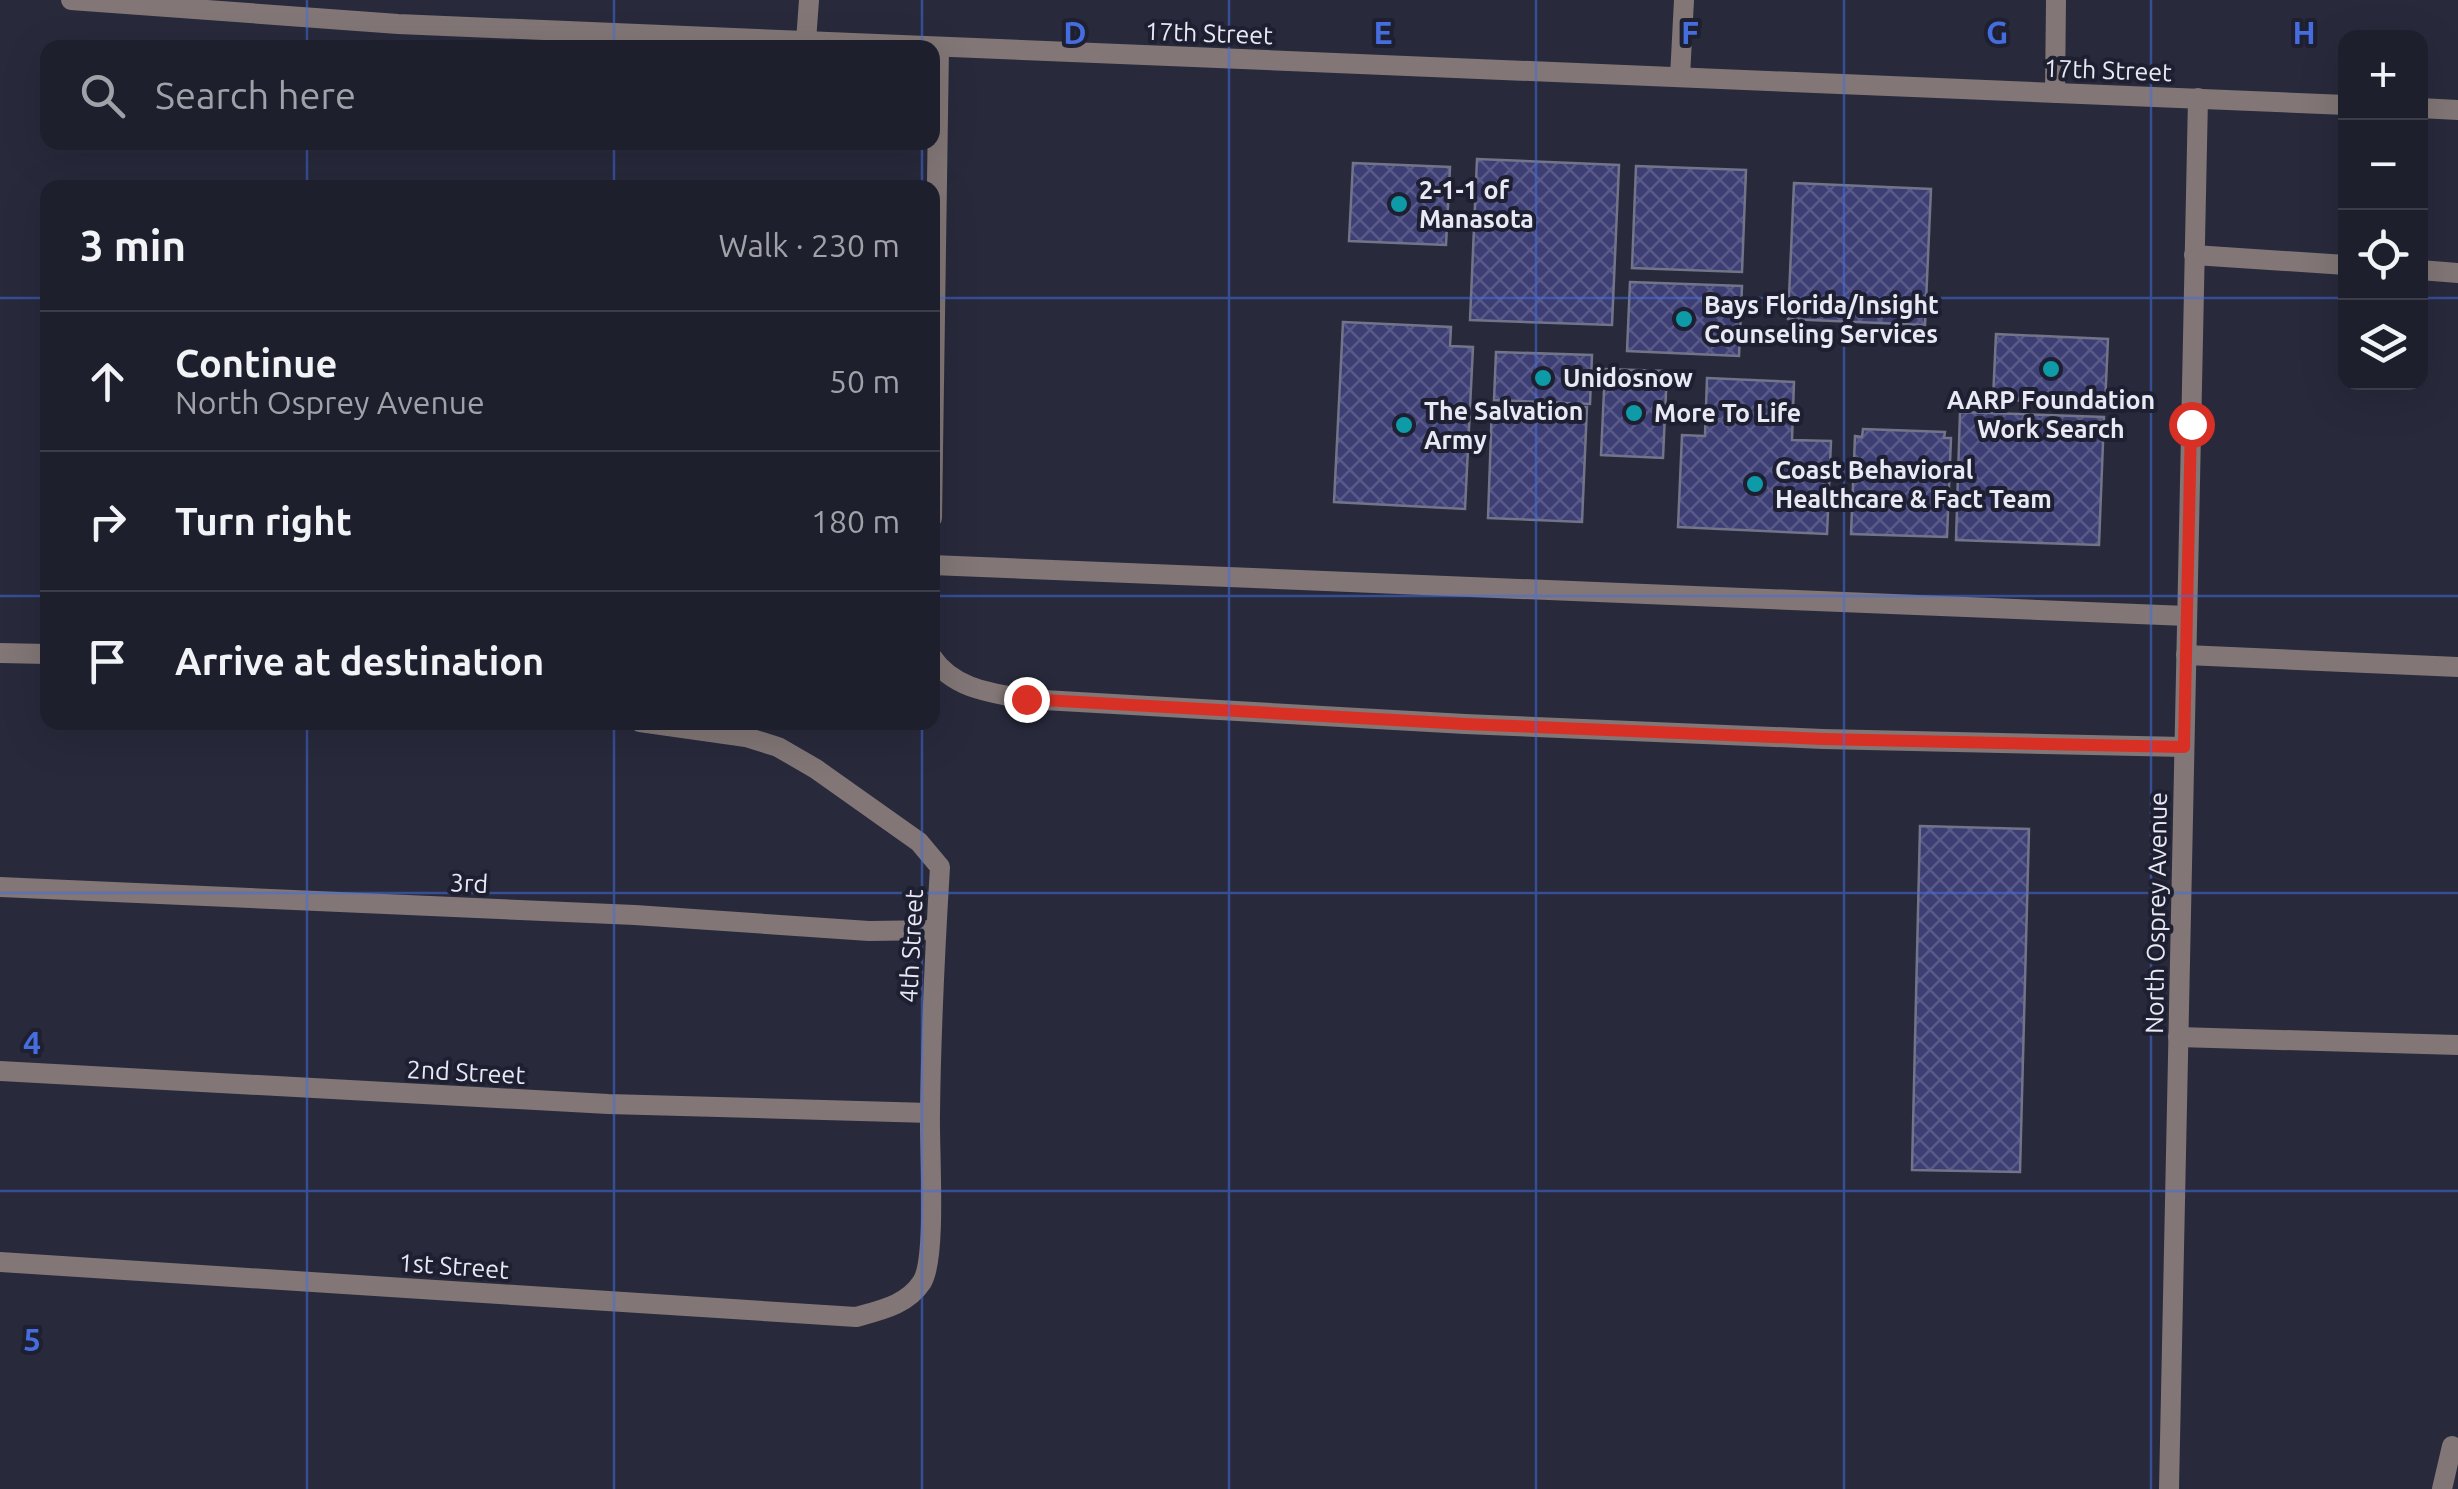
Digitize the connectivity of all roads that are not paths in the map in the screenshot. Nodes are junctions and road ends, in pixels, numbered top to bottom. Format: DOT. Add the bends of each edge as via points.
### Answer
graph roads {
  1 [pos="71,0"];
  2 [pos="808,0"];
  3 [pos="1684,0"];
  4 [pos="2056,0"];
  5 [pos="782,40"];
  6 [pos="806,40"];
  7 [pos="940,46"];
  8 [pos="1680,78"];
  9 [pos="2054,93"];
  10 [pos="2198,98"];
  11 [pos="2338,105"];
  12 [pos="2428,108"];
  13 [pos="2458,110"];
  14 [pos="937,150"];
  15 [pos="937,180"];
  16 [pos="2194,255"];
  17 [pos="2338,264"];
  18 [pos="2428,271"];
  19 [pos="2458,273"];
  20 [pos="940,564"];
  21 [pos="2186,616"];
  22 [pos="0,653"];
  23 [pos="40,654"];
  24 [pos="2186,656"];
  25 [pos="2458,667"];
  26 [pos="940,669"];
  27 [pos="697,730"];
  28 [pos="2184,747"];
  29 [pos="0,887"];
  30 [pos="936,930"];
  31 [pos="2178,1037"];
  32 [pos="2458,1044"];
  33 [pos="0,1072"];
  34 [pos="930,1114"];
  35 [pos="0,1262"];
  36 [pos="903,1301"];
  37 [pos="2452,1446"];
  38 [pos="2169,1489"];
  39 [pos="2442,1489"];
  1 -- 5 [label="street, 17th Street" via="398,24"];
  2 -- 6 [label="street"];
  3 -- 8 [label="street"];
  4 -- 9 [label="street"];
  7 -- 8 [label="street, 17th Street"];
  8 -- 9 [label="street, 17th Street"];
  9 -- 10 [label="street, 17th Street"];
  10 -- 11 [label="street, 17th Street"];
  10 -- 16 [label="street, North Osprey Avenue"];
  12 -- 13 [label="street"];
  14 -- 15 [label="street"];
  16 -- 17 [label="street"];
  16 -- 21 [label="street, North Osprey Avenue"];
  18 -- 19 [label="street"];
  20 -- 21 [label="street"];
  21 -- 24 [label="street, North Osprey Avenue"];
  22 -- 23 [label="street"];
  24 -- 25 [label="street"];
  24 -- 28 [label="street, North Osprey Avenue"];
  26 -- 28 [label="street" via="976,690 1026,699 1485,725"];
  27 -- 30 [label="street, 4th Street" via="778,748 919,842 940,867"];
  28 -- 31 [label="street, North Osprey Avenue"];
  29 -- 30 [label="street, 3rd"];
  30 -- 34 [label="street, 4th Street"];
  31 -- 32 [label="street"];
  31 -- 38 [label="street, North Osprey Avenue"];
  33 -- 34 [label="street, 2nd Street"];
  34 -- 36 [label="street, 4th Street" via="930,1257 923,1281"];
  35 -- 36 [label="street, 1st Street" via="856,1317"];
  37 -- 39 [label="street"];
}
